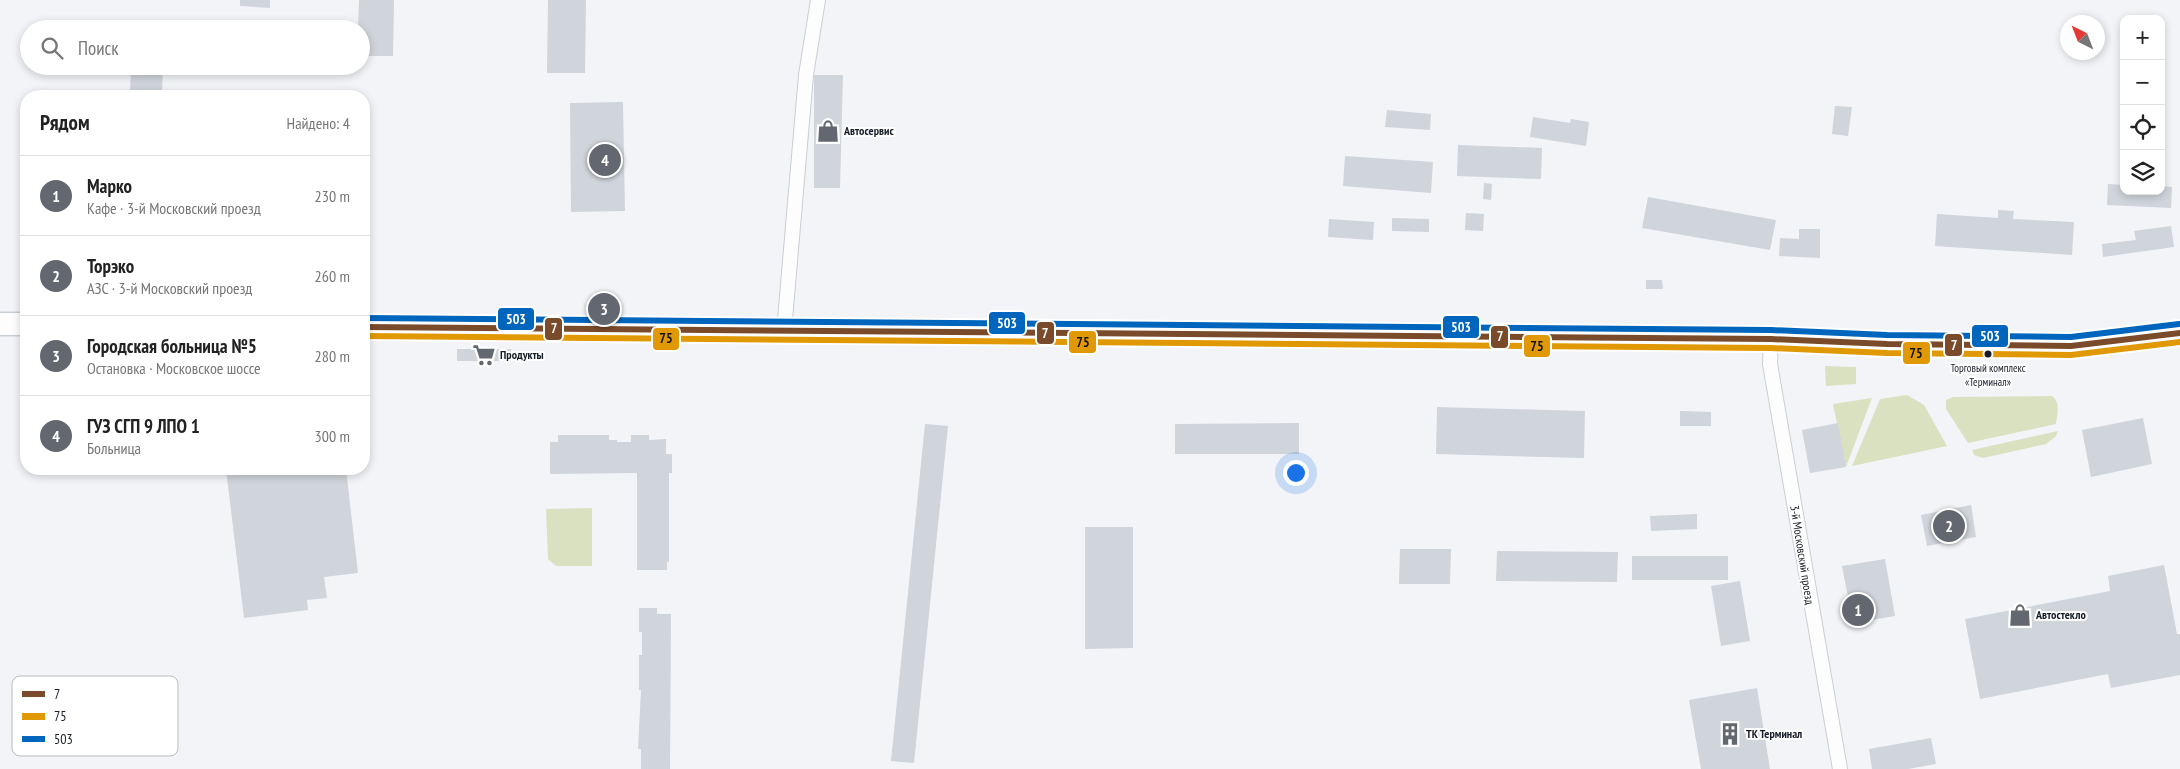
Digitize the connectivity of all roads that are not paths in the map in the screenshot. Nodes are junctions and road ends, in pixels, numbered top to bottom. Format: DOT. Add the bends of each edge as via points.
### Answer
graph roads {
  1 [pos="818,0"];
  2 [pos="0,324"];
  3 [pos="20,324"];
  4 [pos="370,327"];
  5 [pos="784,331"];
  6 [pos="2180,333"];
  7 [pos="1771,339"];
  8 [pos="1840,769"];
  1 -- 5 [label="street" via="806,75"];
  2 -- 3 [label="main road"];
  4 -- 5 [label="main road"];
  5 -- 7 [label="main road"];
  6 -- 7 [label="main road" via="2070,346"];
  7 -- 8 [label="street, 3-й Московский проезд" via="1770,364"];
}
